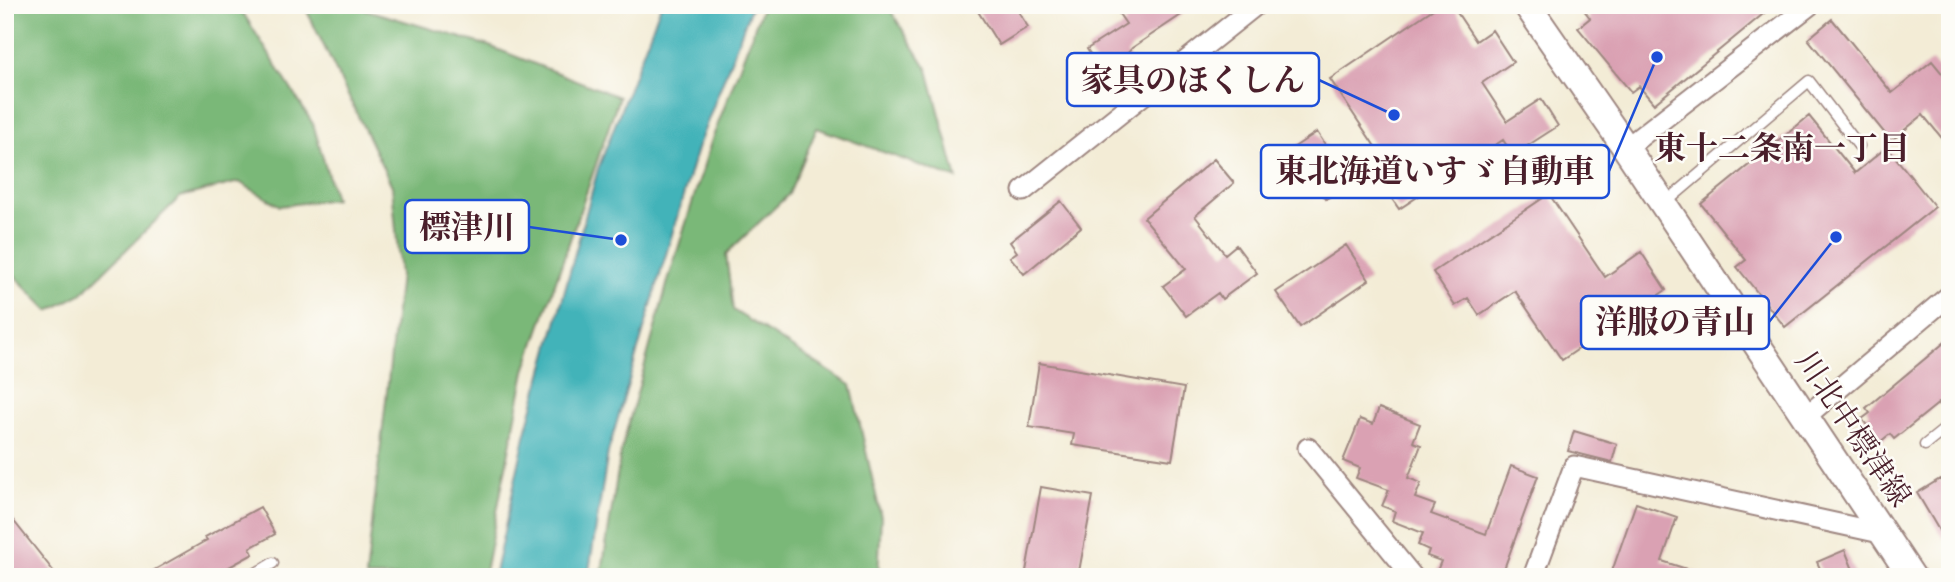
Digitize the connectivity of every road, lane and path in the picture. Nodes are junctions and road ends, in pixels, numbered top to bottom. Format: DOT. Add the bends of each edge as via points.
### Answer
graph roads {
  1 [pos="1527,5"];
  2 [pos="1810,5"];
  3 [pos="1247,8"];
  4 [pos="1859,146"];
  5 [pos="1626,148"];
  6 [pos="1023,191"];
  7 [pos="1664,205"];
  8 [pos="1950,295"];
  9 [pos="1804,418"];
  10 [pos="1950,425"];
  11 [pos="1925,445"];
  12 [pos="1308,448"];
  13 [pos="1885,534"];
  14 [pos="273,563"];
  15 [pos="250,577"];
  16 [pos="1413,577"];
  17 [pos="1533,577"];
  18 [pos="1912,577"];
  1 -- 5 [label="main road, 川北中標津線"];
  2 -- 5 [label="street"];
  3 -- 6 [label="street"];
  4 -- 7 [label="lane" via="1810,81"];
  5 -- 7 [label="main road, 川北中標津線"];
  7 -- 9 [label="main road, 川北中標津線"];
  8 -- 9 [label="street"];
  9 -- 13 [label="main road, 川北中標津線"];
  10 -- 11 [label="lane"];
  12 -- 16 [label="street"];
  13 -- 17 [label="street" via="1574,467"];
  13 -- 18 [label="main road, 川北中標津線"];
  14 -- 15 [label="lane"];
}
